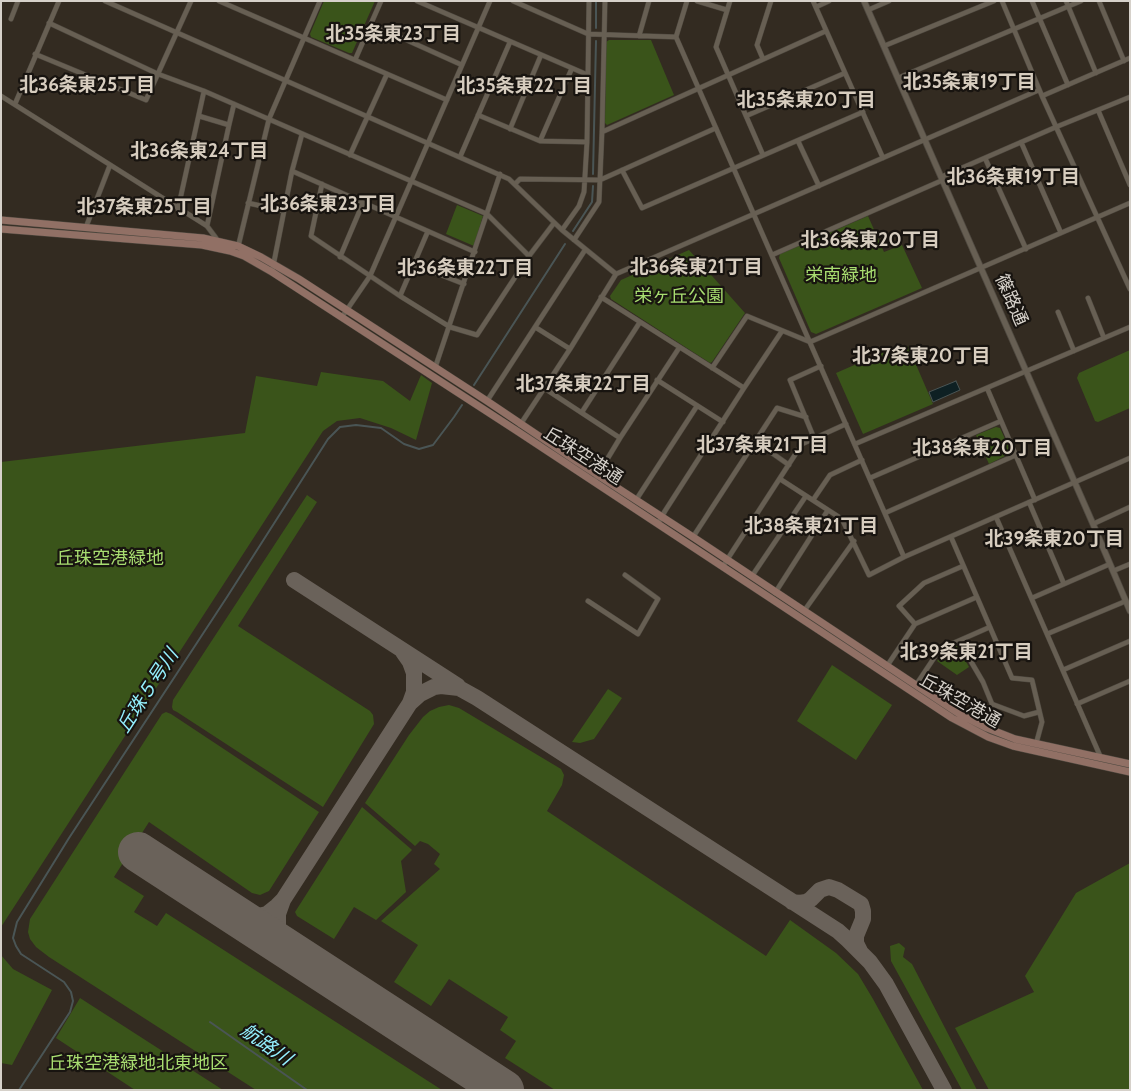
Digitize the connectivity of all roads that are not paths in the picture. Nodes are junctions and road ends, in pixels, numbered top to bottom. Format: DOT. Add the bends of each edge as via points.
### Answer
graph roads {
  1 [pos="18,1"];
  2 [pos="59,1"];
  3 [pos="105,1"];
  4 [pos="191,1"];
  5 [pos="219,1"];
  6 [pos="319,1"];
  7 [pos="381,1"];
  8 [pos="417,1"];
  9 [pos="490,1"];
  10 [pos="513,1"];
  11 [pos="530,1"];
  12 [pos="589,1"];
  13 [pos="605,1"];
  14 [pos="649,1"];
  15 [pos="687,1"];
  16 [pos="697,1"];
  17 [pos="730,1"];
  18 [pos="770,1"];
  19 [pos="813,1"];
  20 [pos="829,1"];
  21 [pos="864,1"];
  22 [pos="889,1"];
  23 [pos="994,1"];
  24 [pos="1002,1"];
  25 [pos="1032,1"];
  26 [pos="1066,1"];
  27 [pos="1081,1"];
  28 [pos="1099,1"];
  29 [pos="816,7"];
  30 [pos="1068,7"];
  31 [pos="527,8"];
  32 [pos="727,10"];
  33 [pos="868,10"];
  34 [pos="10,19"];
  35 [pos="1040,19"];
  36 [pos="49,23"];
  37 [pos="371,24"];
  38 [pos="478,28"];
  39 [pos="1013,29"];
  40 [pos="826,31"];
  41 [pos="177,33"];
  42 [pos="588,34"];
  43 [pos="604,35"];
  44 [pos="639,36"];
  45 [pos="676,37"];
  46 [pos="304,38"];
  47 [pos="510,42"];
  48 [pos="884,46"];
  49 [pos="35,54"];
  50 [pos="541,55"];
  51 [pos="1130,58"];
  52 [pos="763,59"];
  53 [pos="355,60"];
  54 [pos="1124,61"];
  55 [pos="462,65"];
  56 [pos="572,68"];
  57 [pos="845,73"];
  58 [pos="1096,73"];
  59 [pos="158,74"];
  60 [pos="387,74"];
  61 [pos="588,75"];
  62 [pos="727,75"];
  63 [pos="898,78"];
  64 [pos="286,80"];
  65 [pos="1068,84"];
  66 [pos="698,88"];
  67 [pos="1039,90"];
  68 [pos="204,91"];
  69 [pos="1,96"];
  70 [pos="1042,96"];
  71 [pos="1130,97"];
  72 [pos="447,100"];
  73 [pos="15,104"];
  74 [pos="234,104"];
  75 [pos="1098,110"];
  76 [pos="863,112"];
  77 [pos="478,115"];
  78 [pos="199,116"];
  79 [pos="368,116"];
  80 [pos="746,116"];
  81 [pos="269,119"];
  82 [pos="229,125"];
  83 [pos="1056,127"];
  84 [pos="510,128"];
  85 [pos="716,128"];
  86 [pos="602,132"];
  87 [pos="302,134"];
  88 [pos="925,140"];
  89 [pos="540,141"];
  90 [pos="798,141"];
  91 [pos="587,142"];
  92 [pos="1021,142"];
  93 [pos="428,143"];
  94 [pos="350,155"];
  95 [pos="763,155"];
  96 [pos="460,157"];
  97 [pos="883,158"];
  98 [pos="985,158"];
  99 [pos="110,165"];
  100 [pos="733,168"];
  101 [pos="622,170"];
  102 [pos="292,171"];
  103 [pos="500,174"];
  104 [pos="584,179"];
  105 [pos="942,179"];
  106 [pos="600,180"];
  107 [pos="412,181"];
  108 [pos="322,184"];
  109 [pos="515,184"];
  110 [pos="1130,185"];
  111 [pos="819,186"];
  112 [pos="248,203"];
  113 [pos="363,203"];
  114 [pos="1130,203"];
  115 [pos="178,209"];
  116 [pos="284,211"];
  117 [pos="487,214"];
  118 [pos="754,214"];
  119 [pos="396,217"];
  120 [pos="1098,217"];
  121 [pos="1,220"];
  122 [pos="554,223"];
  123 [pos="207,226"];
  124 [pos="86,227"];
  125 [pos="1,229"];
  126 [pos="562,230"];
  127 [pos="428,231"];
  128 [pos="1061,233"];
  129 [pos="574,240"];
  130 [pos="218,244"];
  131 [pos="1026,249"];
  132 [pos="238,250"];
  133 [pos="585,250"];
  134 [pos="475,252"];
  135 [pos="772,255"];
  136 [pos="529,256"];
  137 [pos="340,257"];
  138 [pos="273,264"];
  139 [pos="413,264"];
  140 [pos="980,267"];
  141 [pos="272,272"];
  142 [pos="616,274"];
  143 [pos="370,276"];
  144 [pos="464,284"];
  145 [pos="1130,289"];
  146 [pos="400,296"];
  147 [pos="601,297"];
  148 [pos="1088,298"];
  149 [pos="347,310"];
  150 [pos="1058,312"];
  151 [pos="342,317"];
  152 [pos="640,322"];
  153 [pos="450,327"];
  154 [pos="535,327"];
  155 [pos="1130,327"];
  156 [pos="782,331"];
  157 [pos="1104,338"];
  158 [pos="810,342"];
  159 [pos="679,348"];
  160 [pos="570,349"];
  161 [pos="1074,351"];
  162 [pos="821,366"];
  163 [pos="435,368"];
  164 [pos="712,368"];
  165 [pos="1027,371"];
  166 [pos="657,380"];
  167 [pos="544,388"];
  168 [pos="744,388"];
  169 [pos="987,388"];
  170 [pos="486,401"];
  171 [pos="697,406"];
  172 [pos="582,412"];
  173 [pos="806,417"];
  174 [pos="1001,421"];
  175 [pos="722,422"];
  176 [pos="846,424"];
  177 [pos="519,427"];
  178 [pos="620,438"];
  179 [pos="814,438"];
  180 [pos="755,441"];
  181 [pos="855,444"];
  182 [pos="1016,455"];
  183 [pos="1130,458"];
  184 [pos="862,460"];
  185 [pos="789,465"];
  186 [pos="870,478"];
  187 [pos="596,479"];
  188 [pos="780,479"];
  189 [pos="1075,482"];
  190 [pos="806,496"];
  191 [pos="636,500"];
  192 [pos="813,500"];
  193 [pos="1035,500"];
  194 [pos="1029,502"];
  195 [pos="1130,508"];
  196 [pos="828,510"];
  197 [pos="885,513"];
  198 [pos="996,517"];
  199 [pos="660,520"];
  200 [pos="1093,524"];
  201 [pos="693,537"];
  202 [pos="951,537"];
  203 [pos="854,541"];
  204 [pos="904,557"];
  205 [pos="725,563"];
  206 [pos="1110,564"];
  207 [pos="1130,564"];
  208 [pos="964,566"];
  209 [pos="1113,571"];
  210 [pos="625,576"];
  211 [pos="752,576"];
  212 [pos="1064,584"];
  213 [pos="776,592"];
  214 [pos="977,597"];
  215 [pos="1032,598"];
  216 [pos="772,599"];
  217 [pos="588,601"];
  218 [pos="1126,601"];
  219 [pos="1130,611"];
  220 [pos="802,614"];
  221 [pos="915,624"];
  222 [pos="990,628"];
  223 [pos="1048,634"];
  224 [pos="959,641"];
  225 [pos="1130,641"];
  226 [pos="887,666"];
  227 [pos="1063,670"];
  228 [pos="1130,681"];
  229 [pos="916,685"];
  230 [pos="1077,704"];
  231 [pos="1039,712"];
  232 [pos="1036,744"];
  233 [pos="1100,761"];
  234 [pos="1130,764"];
  235 [pos="1130,772"];
  1 -- 34 [label="street"];
  2 -- 36 [label="street"];
  3 -- 41 [label="street"];
  4 -- 41 [label="street"];
  5 -- 46 [label="street"];
  6 -- 46 [label="street"];
  7 -- 37 [label="street"];
  8 -- 38 [label="street"];
  9 -- 38 [label="street"];
  10 -- 31 [label="street"];
  11 -- 31 [label="street"];
  12 -- 42 [label="street"];
  13 -- 43 [label="street"];
  14 -- 44 [label="street"];
  15 -- 45 [label="street"];
  16 -- 32 [label="street"];
  17 -- 32 [label="street"];
  18 -- 52 [label="street" via="757,45"];
  19 -- 29 [label="street"];
  20 -- 29 [label="street"];
  21 -- 33 [label="street, 篠路通"];
  22 -- 33 [label="street"];
  23 -- 48 [label="street"];
  24 -- 39 [label="street"];
  25 -- 35 [label="street"];
  26 -- 30 [label="street"];
  27 -- 30 [label="street"];
  28 -- 54 [label="street"];
  29 -- 40 [label="street"];
  30 -- 35 [label="street"];
  30 -- 58 [label="street"];
  31 -- 42 [label="street"];
  32 -- 62 [label="street" via="716,47"];
  33 -- 48 [label="street, 篠路通"];
  35 -- 39 [label="street"];
  35 -- 65 [label="street"];
  36 -- 49 [label="street"];
  36 -- 59 [label="street"];
  37 -- 53 [label="street"];
  37 -- 55 [label="street"];
  38 -- 47 [label="street"];
  38 -- 55 [label="street"];
  39 -- 63 [label="street"];
  39 -- 67 [label="street"];
  40 -- 52 [label="street"];
  40 -- 57 [label="street"];
  41 -- 59 [label="street"];
  41 -- 64 [label="street"];
  42 -- 43 [label="street"];
  42 -- 61 [label="street"];
  43 -- 44 [label="street"];
  43 -- 86 [label="street"];
  44 -- 45 [label="street"];
  45 -- 66 [label="street"];
  46 -- 53 [label="street"];
  46 -- 64 [label="street"];
  47 -- 50 [label="street"];
  47 -- 77 [label="street"];
  48 -- 63 [label="street, 篠路通"];
  49 -- 59 [label="street" via="146,100"];
  49 -- 73 [label="street"];
  50 -- 56 [label="street"];
  50 -- 84 [label="street"];
  51 -- 54 [label="street"];
  52 -- 62 [label="street"];
  53 -- 60 [label="street"];
  54 -- 58 [label="street"];
  55 -- 72 [label="street"];
  56 -- 61 [label="street"];
  56 -- 89 [label="street"];
  57 -- 76 [label="street"];
  57 -- 80 [label="street"];
  58 -- 65 [label="street"];
  59 -- 68 [label="street"];
  60 -- 72 [label="street"];
  60 -- 79 [label="street"];
  61 -- 91 [label="street"];
  62 -- 66 [label="street"];
  62 -- 80 [label="street"];
  63 -- 88 [label="street, 篠路通"];
  64 -- 79 [label="street"];
  64 -- 81 [label="street"];
  65 -- 70 [label="street"];
  66 -- 85 [label="street"];
  66 -- 86 [label="street"];
  67 -- 70 [label="street"];
  67 -- 88 [label="street"];
  68 -- 74 [label="street"];
  68 -- 78 [label="street"];
  69 -- 73 [label="street"];
  70 -- 83 [label="street"];
  71 -- 75 [label="street"];
  72 -- 93 [label="street"];
  73 -- 99 [label="street"];
  74 -- 81 [label="street"];
  74 -- 82 [label="street"];
  75 -- 83 [label="street"];
  75 -- 110 [label="street"];
  76 -- 90 [label="street"];
  76 -- 97 [label="street"];
  77 -- 84 [label="street"];
  77 -- 96 [label="street"];
  78 -- 82 [label="street"];
  78 -- 115 [label="street"];
  79 -- 93 [label="street"];
  79 -- 94 [label="street"];
  80 -- 95 [label="street"];
  81 -- 87 [label="street"];
  81 -- 112 [label="street"];
  82 -- 123 [label="street"];
  83 -- 92 [label="street"];
  83 -- 120 [label="street"];
  84 -- 89 [label="street"];
  85 -- 100 [label="street"];
  85 -- 101 [label="street"];
  86 -- 106 [label="street"];
  87 -- 94 [label="street"];
  87 -- 102 [label="street"];
  88 -- 97 [label="street"];
  88 -- 105 [label="street, 篠路通"];
  89 -- 91 [label="street"];
  90 -- 95 [label="street"];
  90 -- 111 [label="street"];
  91 -- 104 [label="street"];
  92 -- 98 [label="street"];
  92 -- 128 [label="street"];
  93 -- 96 [label="street"];
  93 -- 107 [label="street"];
  94 -- 107 [label="street"];
  95 -- 100 [label="street"];
  96 -- 103 [label="street"];
  97 -- 111 [label="street"];
  98 -- 105 [label="street"];
  98 -- 131 [label="street"];
  99 -- 115 [label="street"];
  99 -- 124 [label="street"];
  100 -- 101 [label="street" via="642,208"];
  100 -- 118 [label="street"];
  101 -- 106 [label="street"];
  102 -- 108 [label="street"];
  102 -- 116 [label="street"];
  103 -- 109 [label="street"];
  103 -- 117 [label="street"];
  104 -- 106 [label="street"];
  104 -- 109 [label="street" via="520,179"];
  104 -- 126 [label="street" via="579,206"];
  105 -- 135 [label="street"];
  105 -- 140 [label="street, 篠路通"];
  106 -- 129 [label="street" via="599,202"];
  107 -- 117 [label="street"];
  107 -- 119 [label="street"];
  108 -- 113 [label="street"];
  108 -- 137 [label="street" via="310,236"];
  109 -- 122 [label="street"];
  111 -- 118 [label="street"];
  112 -- 116 [label="street"];
  112 -- 132 [label="street"];
  113 -- 119 [label="street"];
  113 -- 137 [label="street"];
  114 -- 120 [label="street"];
  115 -- 123 [label="street"];
  116 -- 138 [label="street"];
  117 -- 134 [label="street"];
  117 -- 136 [label="street"];
  118 -- 135 [label="street"];
  118 -- 142 [label="street"];
  119 -- 127 [label="street"];
  119 -- 143 [label="street"];
  120 -- 128 [label="street"];
  120 -- 145 [label="street"];
  121 -- 124 [label="main road, 丘珠空港通"];
  122 -- 126 [label="street"];
  122 -- 136 [label="street"];
  123 -- 130 [label="street"];
  124 -- 130 [label="main road, 丘珠空港通" via="203,238"];
  125 -- 130 [label="main road, 丘珠空港通"];
  126 -- 129 [label="street"];
  127 -- 134 [label="street"];
  127 -- 139 [label="street"];
  128 -- 131 [label="street"];
  129 -- 133 [label="street"];
  130 -- 132 [label="main road, 丘珠空港通"];
  131 -- 140 [label="street"];
  132 -- 138 [label="main road, 丘珠空港通"];
  132 -- 141 [label="main road, 丘珠空港通"];
  133 -- 142 [label="street"];
  133 -- 154 [label="street"];
  134 -- 144 [label="street"];
  135 -- 158 [label="street"];
  136 -- 153 [label="street" via="477,336"];
  137 -- 143 [label="street"];
  138 -- 141 [label="street"];
  138 -- 149 [label="main road, 丘珠空港通"];
  139 -- 144 [label="street"];
  139 -- 146 [label="street"];
  140 -- 158 [label="street"];
  140 -- 165 [label="street, 篠路通"];
  141 -- 151 [label="main road, 丘珠空港通"];
  142 -- 147 [label="street"];
  143 -- 146 [label="street"];
  143 -- 149 [label="street"];
  144 -- 153 [label="street"];
  146 -- 153 [label="street"];
  147 -- 152 [label="street"];
  147 -- 160 [label="street"];
  148 -- 157 [label="street"];
  149 -- 151 [label="street"];
  149 -- 163 [label="main road, 丘珠空港通"];
  150 -- 161 [label="street"];
  151 -- 177 [label="main road, 丘珠空港通"];
  152 -- 159 [label="street"];
  152 -- 172 [label="street"];
  153 -- 163 [label="street"];
  154 -- 160 [label="street"];
  154 -- 170 [label="street"];
  155 -- 157 [label="street"];
  156 -- 158 [label="street"];
  156 -- 164 [label="street" via="746,316"];
  156 -- 168 [label="street"];
  157 -- 161 [label="street"];
  158 -- 162 [label="street"];
  159 -- 164 [label="street"];
  159 -- 166 [label="street"];
  160 -- 167 [label="street"];
  161 -- 165 [label="street"];
  162 -- 173 [label="street" via="790,380"];
  162 -- 176 [label="street"];
  163 -- 170 [label="main road, 丘珠空港通"];
  164 -- 168 [label="street"];
  165 -- 169 [label="street"];
  165 -- 189 [label="street, 篠路通"];
  166 -- 171 [label="street"];
  166 -- 178 [label="street"];
  167 -- 172 [label="street"];
  167 -- 177 [label="street"];
  168 -- 175 [label="street"];
  169 -- 174 [label="street"];
  169 -- 181 [label="street"];
  170 -- 177 [label="main road, 丘珠空港通"];
  171 -- 175 [label="street"];
  171 -- 191 [label="street"];
  172 -- 178 [label="street"];
  173 -- 179 [label="street"];
  173 -- 180 [label="street" via="777,408"];
  174 -- 182 [label="street"];
  174 -- 186 [label="street"];
  175 -- 199 [label="street"];
  176 -- 179 [label="street"];
  176 -- 181 [label="street"];
  177 -- 187 [label="main road, 丘珠空港通"];
  178 -- 187 [label="street"];
  179 -- 185 [label="street" via="802,444"];
  180 -- 185 [label="street"];
  180 -- 201 [label="street"];
  181 -- 184 [label="street"];
  182 -- 193 [label="street"];
  182 -- 197 [label="street"];
  183 -- 189 [label="street"];
  184 -- 186 [label="street"];
  184 -- 192 [label="street" via="830,475"];
  185 -- 188 [label="street"];
  186 -- 197 [label="street"];
  187 -- 191 [label="main road, 丘珠空港通"];
  187 -- 199 [label="main road, 丘珠空港通"];
  188 -- 190 [label="street"];
  188 -- 205 [label="street"];
  189 -- 193 [label="street"];
  189 -- 200 [label="street, 篠路通"];
  190 -- 192 [label="street"];
  190 -- 211 [label="street"];
  191 -- 199 [label="main road, 丘珠空港通"];
  192 -- 196 [label="street"];
  193 -- 194 [label="street"];
  194 -- 198 [label="street"];
  194 -- 212 [label="street"];
  195 -- 200 [label="street"];
  196 -- 203 [label="street" via="842,519"];
  196 -- 213 [label="street"];
  197 -- 204 [label="street"];
  198 -- 202 [label="street"];
  198 -- 215 [label="street"];
  199 -- 201 [label="main road, 丘珠空港通"];
  199 -- 205 [label="main road, 丘珠空港通"];
  200 -- 206 [label="street, 篠路通"];
  201 -- 205 [label="main road, 丘珠空港通"];
  202 -- 204 [label="street"];
  202 -- 208 [label="street"];
  203 -- 204 [label="street" via="869,575"];
  203 -- 220 [label="street"];
  205 -- 211 [label="main road, 丘珠空港通"];
  205 -- 216 [label="main road, 丘珠空港通"];
  206 -- 209 [label="street, 篠路通"];
  206 -- 212 [label="street"];
  207 -- 209 [label="street"];
  208 -- 214 [label="street"];
  208 -- 221 [label="street" via="924,583 899,606"];
  209 -- 218 [label="street, 篠路通"];
  210 -- 217 [label="street" via="658,599 638,634"];
  211 -- 213 [label="main road, 丘珠空港通"];
  212 -- 215 [label="street"];
  213 -- 216 [label="street"];
  213 -- 220 [label="main road, 丘珠空港通"];
  214 -- 221 [label="street"];
  214 -- 222 [label="street"];
  215 -- 223 [label="street"];
  216 -- 220 [label="main road, 丘珠空港通"];
  218 -- 219 [label="street, 篠路通"];
  218 -- 223 [label="street"];
  220 -- 226 [label="main road, 丘珠空港通"];
  220 -- 233 [label="main road, 丘珠空港通" via="952,718 988,737 1013,746"];
  221 -- 226 [label="street"];
  222 -- 224 [label="street"];
  222 -- 231 [label="street" via="1012,678 1032,680"];
  223 -- 227 [label="street"];
  224 -- 229 [label="street" via="940,649"];
  224 -- 231 [label="street" via="992,704 1024,716"];
  225 -- 227 [label="street"];
  226 -- 229 [label="main road, 丘珠空港通"];
  227 -- 230 [label="street"];
  228 -- 230 [label="street"];
  229 -- 232 [label="main road, 丘珠空港通" via="987,728"];
  230 -- 233 [label="street"];
  231 -- 232 [label="street" via="1042,722"];
  232 -- 233 [label="main road, 丘珠空港通"];
  233 -- 234 [label="main road, 丘珠空港通"];
  233 -- 235 [label="main road, 丘珠空港通"];
}
